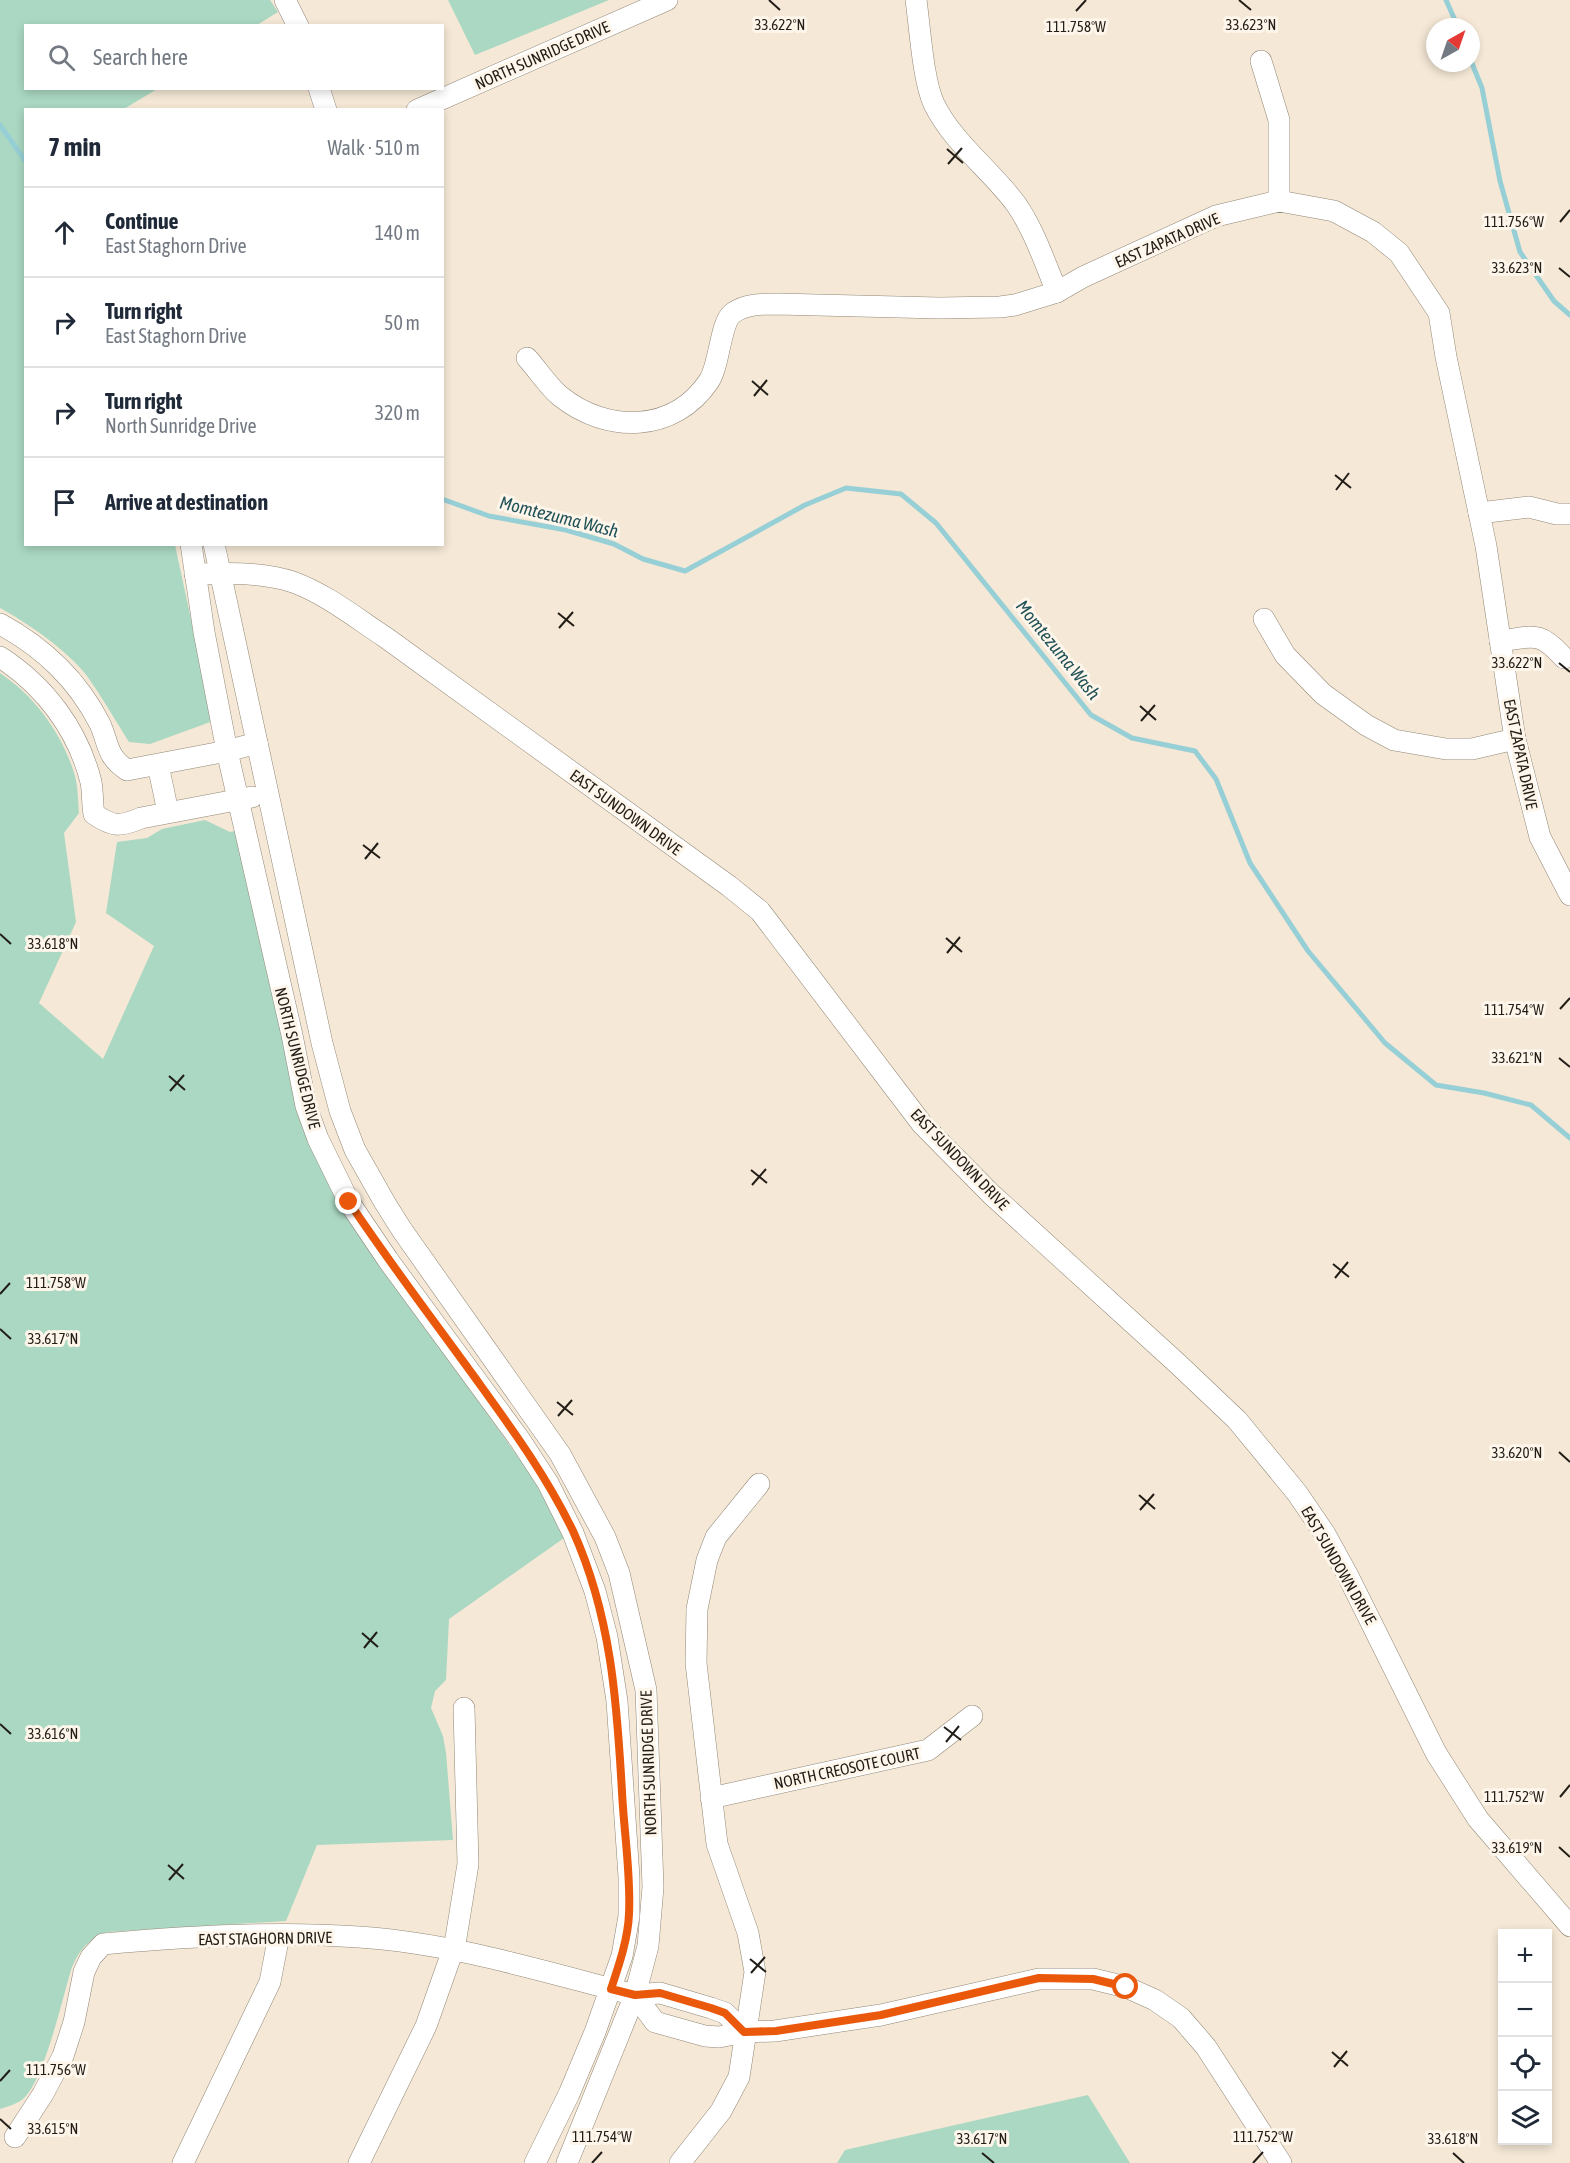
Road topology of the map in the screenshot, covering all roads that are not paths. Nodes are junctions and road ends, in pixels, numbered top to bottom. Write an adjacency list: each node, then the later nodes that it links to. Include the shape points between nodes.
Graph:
1 (285, 0): 4 (street)
2 (667, 0): 8 (street, NORTH SUNRIDGE DRIVE)
3 (916, 0): 10 (street, via 933,103 1016,205)
4 (297, 24)
5 (1261, 61): 9 (street, via 1279,120)
6 (320, 90): 7 (street)
7 (325, 108)
8 (422, 108)
9 (1279, 201): 10 (street, EAST ZAPATA DRIVE, via 1216,216); 12 (street, EAST ZAPATA DRIVE, via 1334,211 1373,232 1399,253 1439,312)
10 (1057, 292): 11 (street, EAST ZAPATA DRIVE, via 1000,307 752,305 732,313 724,324 710,380 687,405 663,419 640,422 601,419 579,408 560,395)
11 (527, 358)
12 (1479, 513): 13 (street, via 1529,507); 20 (street, EAST ZAPATA DRIVE)
13 (1570, 514)
14 (191, 546): 17 (street, NORTH SUNRIDGE DRIVE)
15 (214, 546): 16 (street, NORTH SUNRIDGE DRIVE)
16 (220, 573): 17 (street, EAST SUNDOWN DRIVE); 24 (street, NORTH SUNRIDGE DRIVE); 37 (street, EAST SUNDOWN DRIVE, via 255,574 293,582 327,599 395,644 760,911 922,1124 991,1194 1237,1420 1268,1455 1325,1534 1436,1753 1478,1820)
17 (195, 574): 25 (street, NORTH SUNRIDGE DRIVE)
18 (1264, 619): 23 (street, via 1285,655 1323,694 1394,740 1472,749)
19 (0, 624): 26 (street, via 36,645 72,682 100,726)
20 (1500, 641): 22 (street, via 1536,636 1550,642); 23 (street, EAST ZAPATA DRIVE)
21 (0, 657): 28 (street, via 32,681 57,710 74,735)
22 (1564, 658)
23 (1515, 739): 32 (street, EAST ZAPATA DRIVE, via 1540,837)
24 (256, 743): 25 (street); 29 (street, NORTH SUNRIDGE DRIVE)
25 (227, 751): 27 (street); 30 (street, NORTH SUNRIDGE DRIVE)
26 (116, 762): 27 (street, via 127,770); 28 (street)
27 (158, 765): 31 (street)
28 (88, 774): 31 (street, via 94,814 113,825)
29 (268, 794): 30 (street); 41 (street, NORTH SUNRIDGE DRIVE, via 322,1043 355,1150 402,1230 560,1454 605,1537 619,1573 646,1690 653,1887 648,1946)
30 (238, 799): 31 (street); 40 (street, NORTH SUNRIDGE DRIVE, via 306,1106 318,1139 349,1202 548,1483 595,1591 617,1701 628,1877 629,1916)
31 (168, 812)
32 (1570, 893)
33 (759, 1484): 36 (street, via 716,1538 707,1560 697,1609 696,1663)
34 (464, 1708): 39 (street, via 468,1864)
35 (972, 1716): 36 (street, NORTH CREOSOTE COURT, via 928,1750)
36 (711, 1798): 44 (street, via 717,1844 748,1933 754,1963)
37 (1570, 1926)
38 (279, 1935): 39 (street, EAST STAGHORN DRIVE, via 360,1937); 45 (street, EAST STAGHORN DRIVE, via 103,1944 84,1972 63,2056); 46 (street, via 270,1982)
39 (453, 1950): 40 (street, EAST STAGHORN DRIVE); 47 (street, via 426,2026)
40 (611, 1989): 41 (street, EAST STAGHORN DRIVE); 48 (street, NORTH SUNRIDGE DRIVE, via 569,2094)
41 (635, 1995): 42 (street, EAST STAGHORN DRIVE, via 660,1993); 43 (street, via 655,2022); 49 (street, NORTH SUNRIDGE DRIVE)
42 (692, 2002): 43 (street); 44 (street, EAST STAGHORN DRIVE, via 725,2013)
43 (683, 2030): 44 (street, via 719,2037)
44 (744, 2032): 50 (street, via 739,2077 721,2111); 51 (street, via 881,2015 1039,1978 1093,1979 1126,1987 1181,2018 1206,2047)
45 (15, 2137)
46 (183, 2163)
47 (359, 2163)
48 (535, 2163)
49 (567, 2163)
50 (680, 2163)
51 (1281, 2163)

